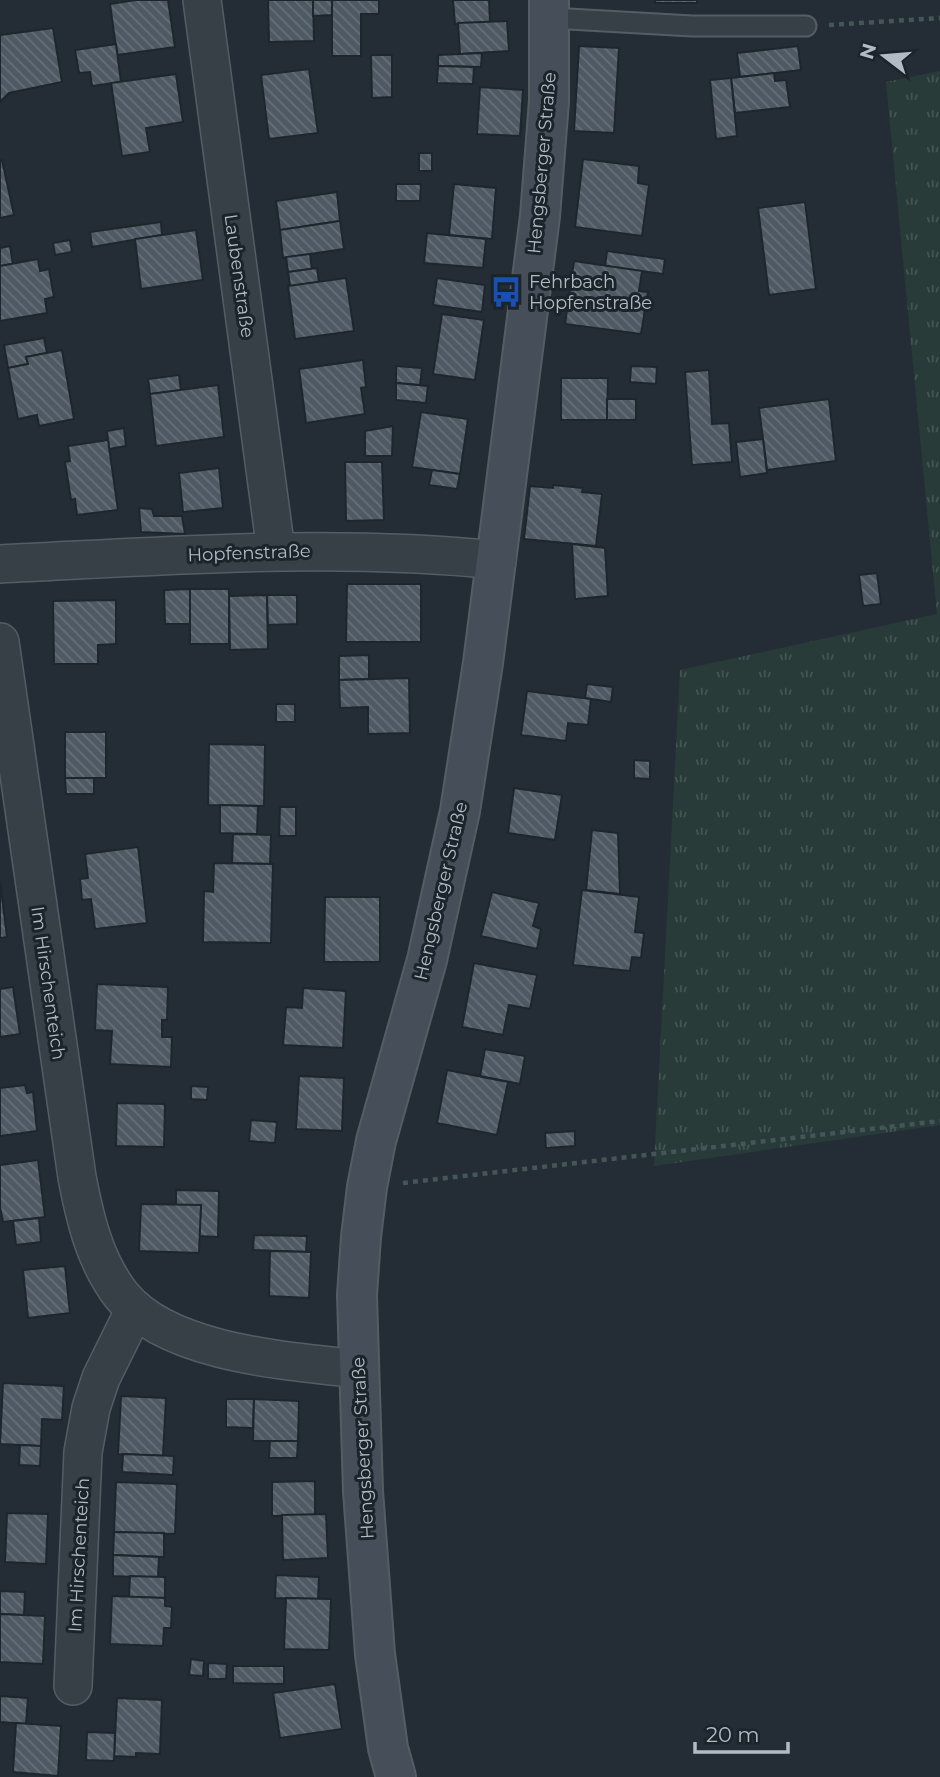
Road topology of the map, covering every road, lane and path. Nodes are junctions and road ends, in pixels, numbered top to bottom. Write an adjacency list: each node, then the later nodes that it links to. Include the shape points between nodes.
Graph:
1 (202, 0): 5 (street, Laubenstraße)
2 (550, 9): 4 (lane, via 692,26); 6 (street, Hengsberger Straße, via 540,216)
3 (940, 18): 4 (path)
4 (806, 26)
5 (276, 551): 6 (street, Hopfenstraße, via 430,553); 7 (street, Hopfenstraße)
6 (497, 560): 10 (street, Hengsberger Straße, via 460,811 427,960)
7 (0, 564)
8 (0, 642): 11 (street, Im Hirschenteich, via 84,1216 111,1281)
9 (940, 1121): 10 (path)
10 (367, 1187): 12 (street, Hengsberger Straße, via 357,1295)
11 (135, 1309): 12 (street, Im Hirschenteich, via 167,1329 240,1354); 13 (street, Im Hirschenteich, via 101,1378 83,1452)
12 (359, 1369): 14 (street, Hengsberger Straße, via 375,1654)
13 (73, 1686)
14 (396, 1777)

